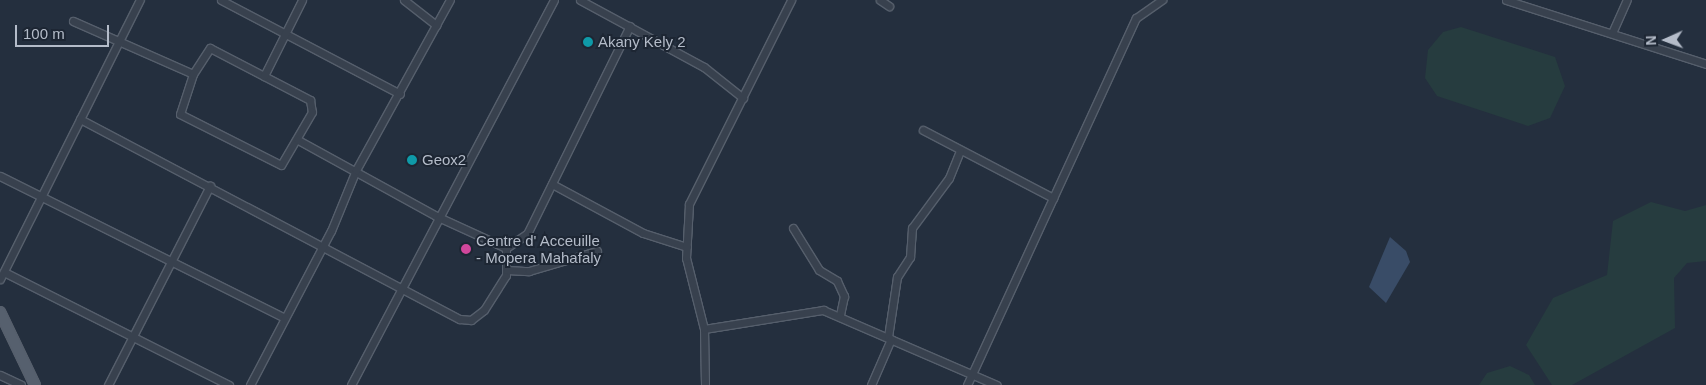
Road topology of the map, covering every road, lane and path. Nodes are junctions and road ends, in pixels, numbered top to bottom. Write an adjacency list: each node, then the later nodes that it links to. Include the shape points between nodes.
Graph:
1 (140, 0): 19 (street)
2 (221, 0): 18 (street)
3 (302, 0): 18 (street)
4 (404, 0): 15 (street)
5 (450, 0): 15 (street)
6 (554, 0): 35 (street)
7 (580, 0): 16 (street)
8 (790, 0): 24 (street)
9 (880, 0): 13 (street)
10 (1162, 0): 34 (street, via 1136,18)
11 (1506, 0): 17 (street)
12 (1627, 0): 17 (street)
13 (890, 6)
14 (74, 21): 19 (street)
15 (436, 26): 23 (street)
16 (630, 26): 24 (street, via 727,81); 31 (street)
17 (1612, 33): 20 (street)
18 (285, 35): 22 (street); 23 (street)
19 (118, 42): 21 (street); 25 (street)
20 (1706, 64)
21 (193, 74): 22 (street, via 210,48); 27 (street, via 179,109 185,118 277,165 286,162)
22 (264, 76): 27 (street, via 310,100 312,112)
23 (400, 94): 29 (street)
24 (743, 98): 38 (street, via 689,204)
25 (80, 119): 32 (street); 33 (street)
26 (923, 130): 28 (street)
27 (298, 140): 29 (street)
28 (960, 151): 34 (street); 50 (street, via 949,178 912,228 910,257 897,277)
29 (356, 170): 35 (street); 37 (street)
30 (0, 176): 33 (street)
31 (552, 184): 38 (street, via 643,233); 39 (street, via 527,234)
32 (210, 186): 37 (street); 41 (street)
33 (40, 198): 41 (street); 43 (street)
34 (1053, 198): 51 (street)
35 (436, 216): 39 (street); 44 (street)
36 (792, 228): 46 (street, via 819,270 837,281 844,296)
37 (321, 246): 44 (street); 47 (street)
38 (687, 247): 48 (street)
39 (506, 248): 42 (street)
40 (596, 252): 42 (street, via 529,271)
41 (171, 260): 47 (street); 49 (street)
42 (507, 270): 44 (street, via 484,310 471,320 460,319)
43 (2, 275): 49 (street)
44 (401, 288): 58 (street)
45 (0, 312): 54 (main road)
46 (840, 315): 48 (street, via 823,310); 50 (street)
47 (285, 318): 57 (street)
48 (704, 329): 59 (street)
49 (133, 333): 55 (street); 56 (street)
50 (889, 338): 51 (street); 60 (street)
51 (972, 373): 61 (street); 62 (street)
52 (0, 374): 53 (street)
53 (21, 385)
54 (35, 385)
55 (108, 385)
56 (229, 385)
57 (250, 385)
58 (351, 385)
59 (705, 385)
60 (871, 385)
61 (967, 385)
62 (996, 385)

